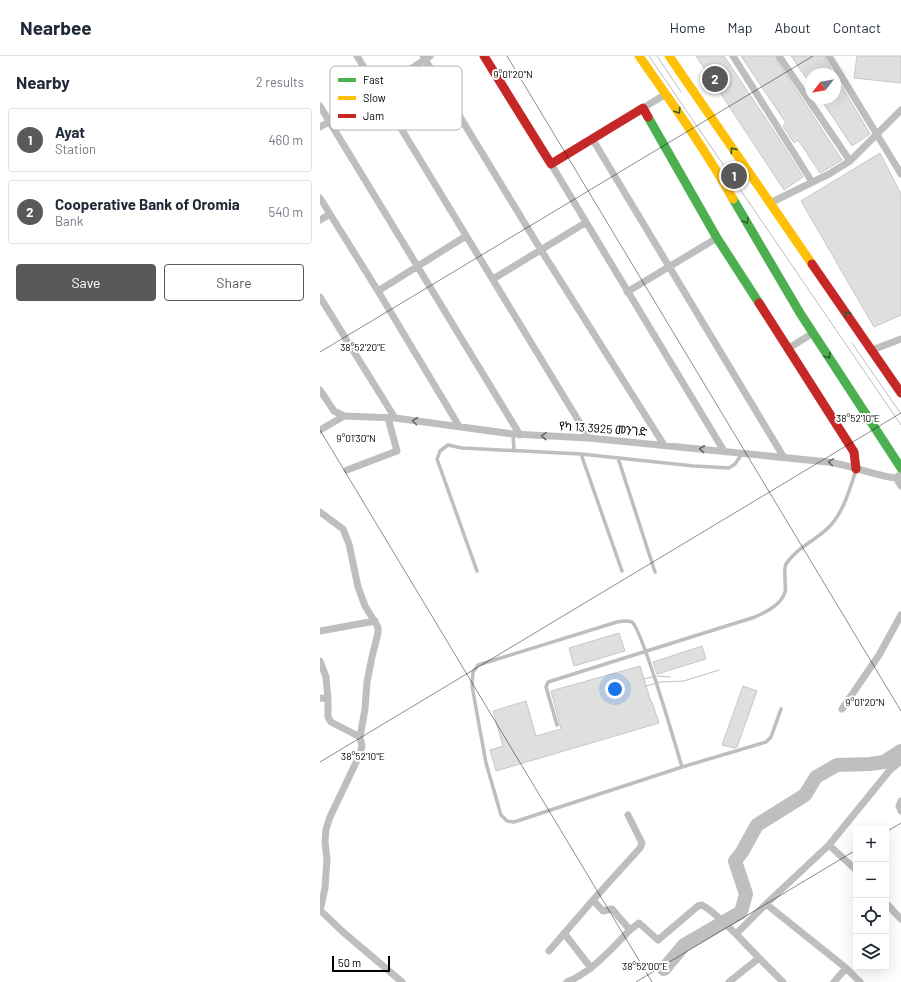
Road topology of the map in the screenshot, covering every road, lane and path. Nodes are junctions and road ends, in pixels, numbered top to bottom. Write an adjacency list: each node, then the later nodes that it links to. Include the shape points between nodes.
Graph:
1 (357, 56): 9 (street)
2 (484, 56): 24 (main road)
3 (639, 56): 12 (main road)
4 (669, 56): 28 (main road, one-way to 4)
5 (733, 56): 26 (street)
6 (779, 56): 23 (street)
7 (829, 56): 21 (street)
8 (426, 57): 10 (street); 11 (street)
9 (363, 66)
10 (413, 66)
11 (431, 66)
12 (666, 94): 14 (street); 41 (main road, one-way to 41, via 712,162)
13 (320, 106): 17 (street)
14 (644, 108): 22 (main road); 33 (main road)
15 (901, 110): 21 (street)
16 (462, 117): 34 (street)
17 (330, 122): 18 (street)
18 (320, 127)
19 (335, 130): 35 (street)
20 (402, 130): 32 (street)
21 (877, 133): 23 (street); 25 (street)
22 (593, 140): 24 (main road); 36 (street)
23 (850, 161): 26 (street)
24 (551, 164): 31 (street)
25 (901, 174)
26 (812, 182): 28 (street)
27 (320, 198): 29 (street)
28 (770, 203): 44 (main road, one-way to 28)
29 (330, 214): 30 (street); 38 (street)
30 (320, 220)
31 (585, 223): 34 (street); 39 (street)
32 (466, 236): 35 (street); 37 (street)
33 (717, 238): 36 (street); 43 (main road)
34 (541, 250): 37 (street); 53 (street)
35 (417, 266): 38 (street); 51 (street)
36 (669, 266): 39 (street); 58 (street)
37 (493, 279): 52 (street)
38 (378, 291): 49 (street)
39 (627, 292): 55 (street)
40 (320, 296): 48 (street)
41 (813, 333): 43 (street); 60 (main road, one-way to 60)
42 (901, 339): 44 (street)
43 (789, 348): 61 (main road, via 854,452)
44 (872, 350): 46 (main road)
45 (320, 390): 47 (street, via 334,411)
46 (901, 393)
47 (344, 416): 48 (street, የካ 13 3925 መንገድ); 50 (street)
48 (391, 418): 49 (street, የካ 13 3925 መንገድ, one-way to 48); 62 (street, via 397,451)
49 (459, 426): 51 (street, የካ 13 3925 መንገድ)
50 (320, 430)
51 (517, 434): 52 (street, የካ 13 3925 መንገድ, one-way to 51); 54 (lane)
52 (589, 438): 53 (street, የካ 13 3925 መንገድ)
53 (664, 445): 55 (street, የካ 13 3925 መንገድ, one-way to 53)
54 (514, 450): 57 (lane); 66 (lane, via 448,445 440,451 437,459)
55 (724, 451): 56 (street, የካ 13 3925 መንገድ)
56 (742, 453): 58 (street, የካ 13 3925 መንገድ); 59 (lane, via 729,468)
57 (581, 454): 59 (lane); 67 (lane)
58 (783, 456): 61 (street, የካ 13 3925 መንገድ, one-way to 58, via 846,465)
59 (618, 458): 68 (lane)
60 (901, 468)
61 (856, 469): 63 (street, የካ 13 3925 መንገድ); 72 (lane, via 848,494 831,526 794,554 785,566 785,590 773,607 755,617)
62 (347, 470)
63 (898, 476): 64 (street)
64 (901, 486)
65 (320, 512): 70 (street, via 343,528 358,588 365,606)
66 (477, 570)
67 (622, 571)
68 (655, 572)
69 (901, 615): 77 (street, via 879,655)
70 (375, 621): 71 (street); 79 (street, via 378,633)
71 (320, 631)
72 (646, 651): 78 (lane, via 548,682 546,687); 81 (lane); 81 (lane, via 638,630 632,622 626,620 478,665 473,672 472,686 486,764 501,815 507,821 514,822)
73 (320, 661): 75 (street, via 326,677)
74 (320, 698): 75 (street)
75 (328, 699): 79 (street, via 328,717 331,722)
76 (781, 709): 81 (lane, via 771,737 766,742)
77 (842, 709)
78 (557, 725)
79 (360, 737): 90 (street, via 360,754 326,829 325,888)
80 (901, 761): 85 (street, via 890,770)
81 (682, 767)
82 (901, 801): 83 (street)
83 (901, 811)
84 (628, 815): 87 (street, via 642,843 640,848)
85 (829, 844): 86 (street); 88 (street)
86 (853, 867)
87 (593, 900): 92 (street, via 603,911 612,910); 93 (street)
88 (766, 904): 94 (street); 98 (street)
89 (889, 906): 91 (street)
90 (320, 911): 99 (street)
91 (901, 919)
92 (630, 930): 94 (street, via 639,923 658,940 702,905); 97 (street)
93 (564, 933): 95 (street); 97 (street)
94 (736, 934): 96 (street)
95 (549, 951)
96 (759, 958): 101 (street); 102 (street)
97 (591, 968): 100 (street)
98 (846, 968): 103 (street); 104 (street)
99 (402, 982)
100 (567, 982)
101 (729, 982)
102 (783, 982)
103 (834, 982)
104 (860, 982)

